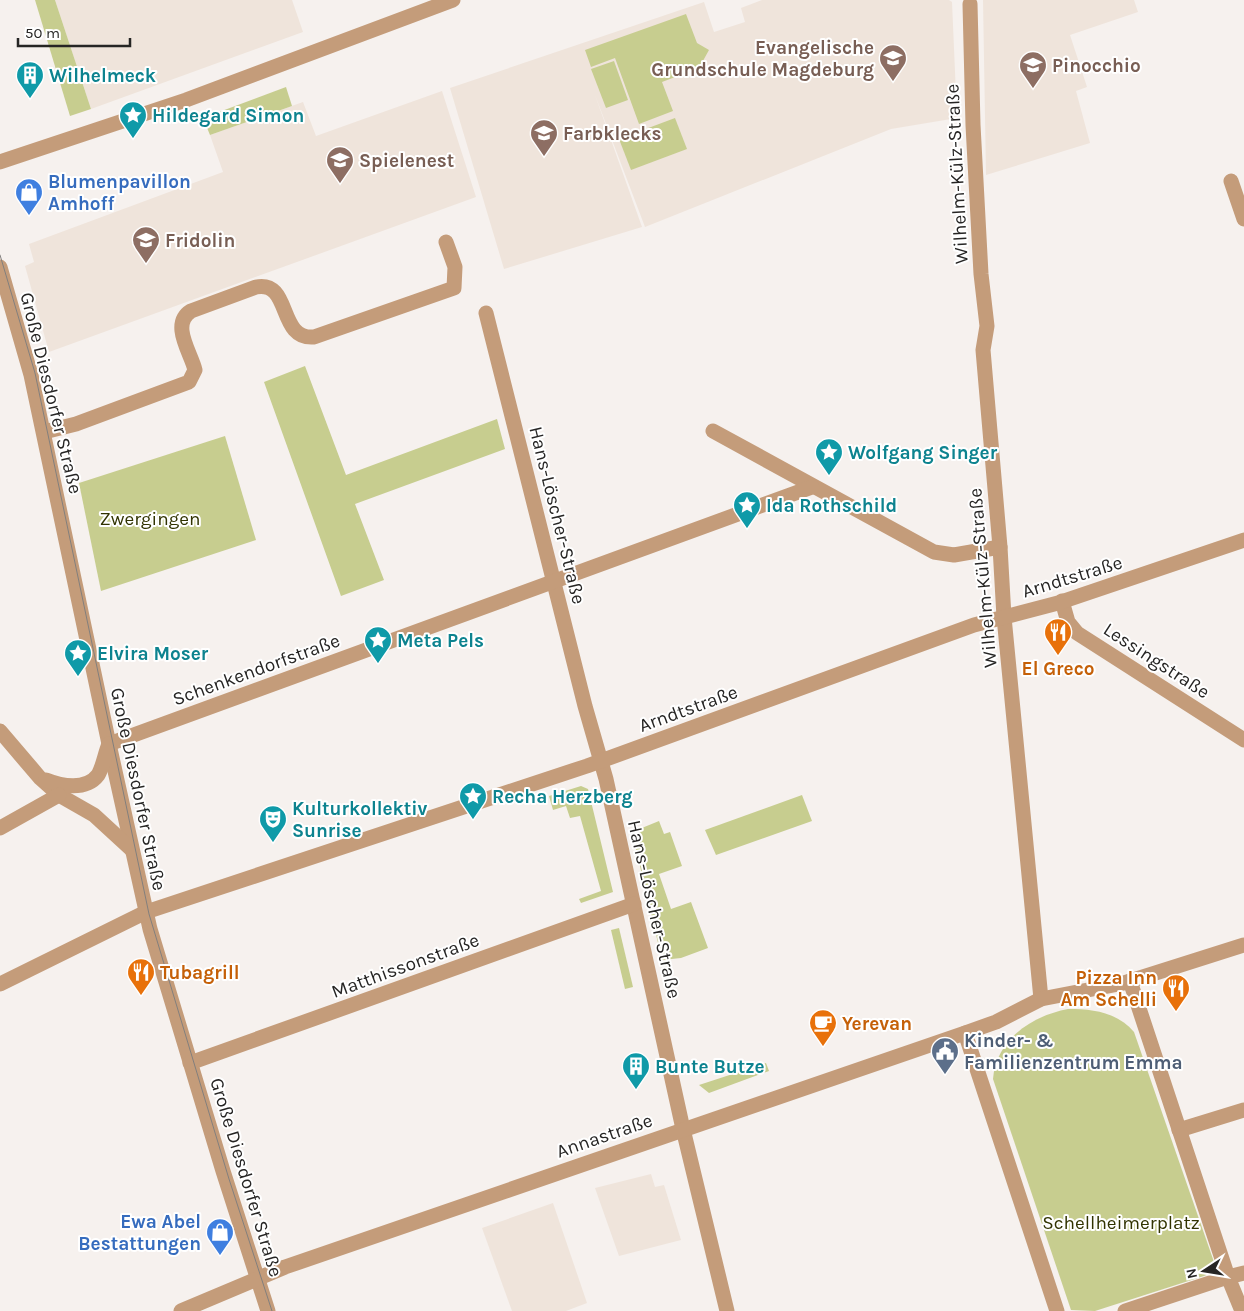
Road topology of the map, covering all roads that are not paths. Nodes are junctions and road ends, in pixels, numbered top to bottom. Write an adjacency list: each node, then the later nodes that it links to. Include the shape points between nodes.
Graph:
1 (453, 0): 3 (street, via 186,100)
2 (969, 1): 13 (street, Wilhelm-Külz-Straße, via 986,326 983,350)
3 (0, 162)
4 (1231, 181): 5 (street)
5 (1244, 219)
6 (446, 242): 9 (street, via 455,268 454,288 314,337 295,332 278,294 266,287 256,287 191,311 186,314 182,327 195,370 188,382 76,424)
7 (0, 267): 9 (street, Große Diesdorfer Straße)
8 (486, 313): 14 (street, Hans-Löscher-Straße)
9 (44, 432): 19 (street, Große Diesdorfer Straße)
10 (713, 432): 11 (street)
11 (812, 486): 13 (street, via 938,554 954,555); 14 (street, Schenkendorfstraße)
12 (1244, 540): 15 (street, Arndtstraße)
13 (1000, 548): 16 (street, Wilhelm-Külz-Straße)
14 (554, 582): 19 (street, Schenkendorfstraße); 20 (street, Hans-Löscher-Straße)
15 (1062, 602): 16 (street, Arndtstraße); 18 (street, Lessingstraße, via 1068,622 1077,632)
16 (1004, 617): 20 (street, Arndtstraße); 30 (street, Wilhelm-Külz-Straße)
17 (0, 731): 21 (street)
18 (1244, 740)
19 (108, 744): 21 (street, via 98,775 88,782 59,785); 24 (street, Große Diesdorfer Straße)
20 (601, 761): 25 (street, Hans-Löscher-Straße); 26 (street, Arndtstraße)
21 (40, 778): 22 (street)
22 (59, 795): 23 (street); 24 (street, via 94,815)
23 (0, 828)
24 (131, 849): 26 (street, Große Diesdorfer Straße)
25 (634, 904): 32 (street, Matthissonstraße); 34 (street, Hans-Löscher-Straße)
26 (146, 912): 29 (street, Arndtstraße); 32 (street, Große Diesdorfer Straße)
27 (1244, 945): 28 (street, Annastraße)
28 (1130, 981): 30 (street, Annastraße); 35 (street)
29 (0, 984)
30 (1041, 999): 31 (street, Annastraße)
31 (965, 1034): 34 (street, Annastraße); 42 (street)
32 (190, 1064): 38 (street, Große Diesdorfer Straße)
33 (1244, 1110): 35 (street)
34 (683, 1129): 38 (street, Annastraße); 41 (street, Hans-Löscher-Straße)
35 (1179, 1130): 37 (street)
36 (1244, 1273): 37 (street)
37 (1228, 1277): 43 (street); 44 (street)
38 (257, 1278): 39 (street, Annastraße); 40 (street, Große Diesdorfer Straße)
39 (180, 1311)
40 (268, 1311)
41 (727, 1311)
42 (1057, 1311)
43 (1125, 1311)
44 (1242, 1311)

